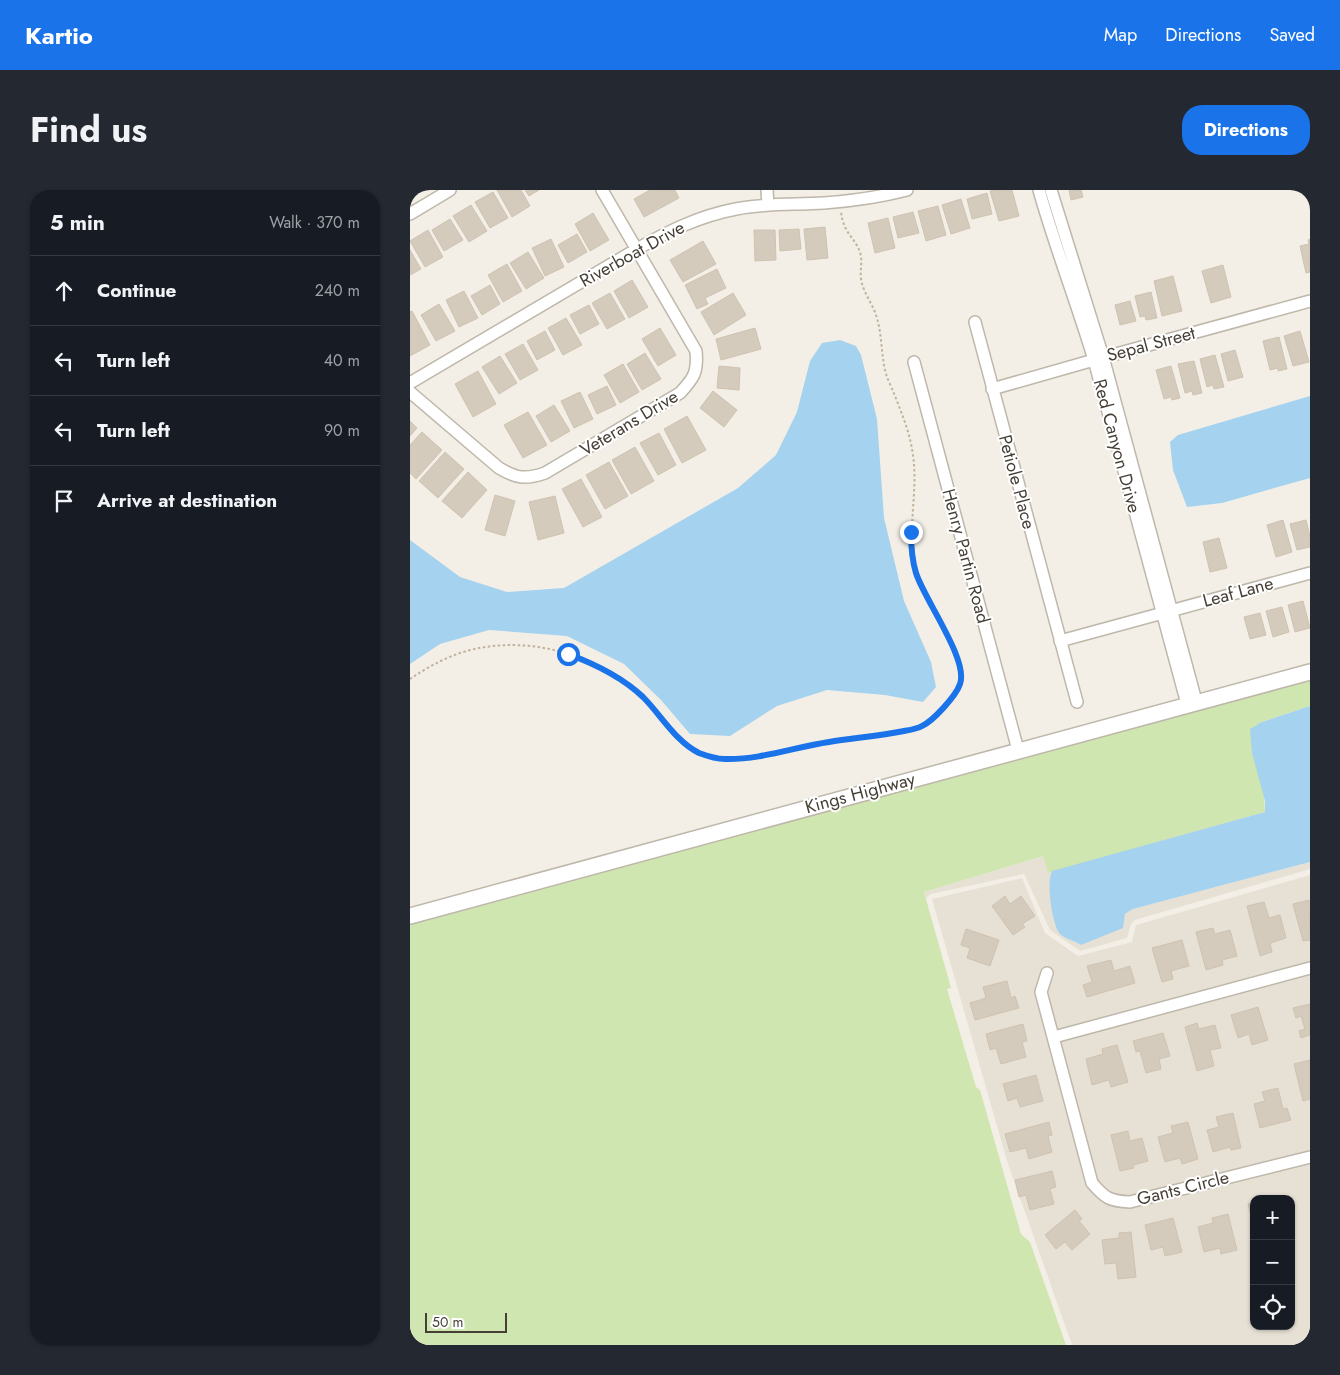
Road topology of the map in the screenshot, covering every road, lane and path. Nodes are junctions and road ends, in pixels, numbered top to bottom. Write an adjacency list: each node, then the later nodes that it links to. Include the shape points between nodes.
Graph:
1 (450, 190): 8 (street)
2 (602, 190): 10 (street, Veterans Drive)
3 (767, 190): 7 (street)
4 (907, 190): 7 (street, Riverboat Drive, via 854,201)
5 (1039, 190): 13 (street, Red Canyon Drive)
6 (1051, 190): 13 (street, Red Canyon Drive)
7 (768, 205): 10 (street, Riverboat Drive, via 737,208 701,217)
8 (410, 214)
9 (848, 234): 22 (path, via 860,253 861,278 876,315 885,372 906,423 913,451 915,493 911,532 916,573 952,644 961,670 960,684 951,699 930,721 921,727 883,735 724,760 700,754 688,747 632,687 586,661 556,650 514,645 461,653 433,664)
10 (637, 249): 15 (street, Riverboat Drive); 17 (street, Veterans Drive, via 696,351 698,367 680,393 545,474 527,478 512,476 499,468)
11 (1310, 301): 13 (street, Sepal Street)
12 (974, 322): 16 (street, Petiole Place)
13 (1099, 358): 16 (street, Sepal Street); 19 (street, Red Canyon Drive)
14 (914, 362): 25 (street, Henry Partin Road)
15 (410, 383)
16 (992, 389): 20 (street, Petiole Place)
17 (410, 392)
18 (1310, 573): 19 (street, Leaf Lane)
19 (1167, 611): 20 (street); 24 (street, Red Canyon Drive)
20 (1060, 641): 23 (street, Petiole Place)
21 (1310, 672): 24 (street, Kings Highway)
22 (410, 679)
23 (1077, 702)
24 (1192, 703): 25 (street, Kings Highway)
25 (1018, 750): 26 (street, Kings Highway)
26 (410, 916)
27 (1310, 968): 29 (street)
28 (1047, 973): 29 (street, Gants Circle, via 1042,992)
29 (1054, 1037): 30 (street, Gants Circle, via 1092,1183 1103,1196 1113,1201 1130,1202)
30 (1310, 1157)

